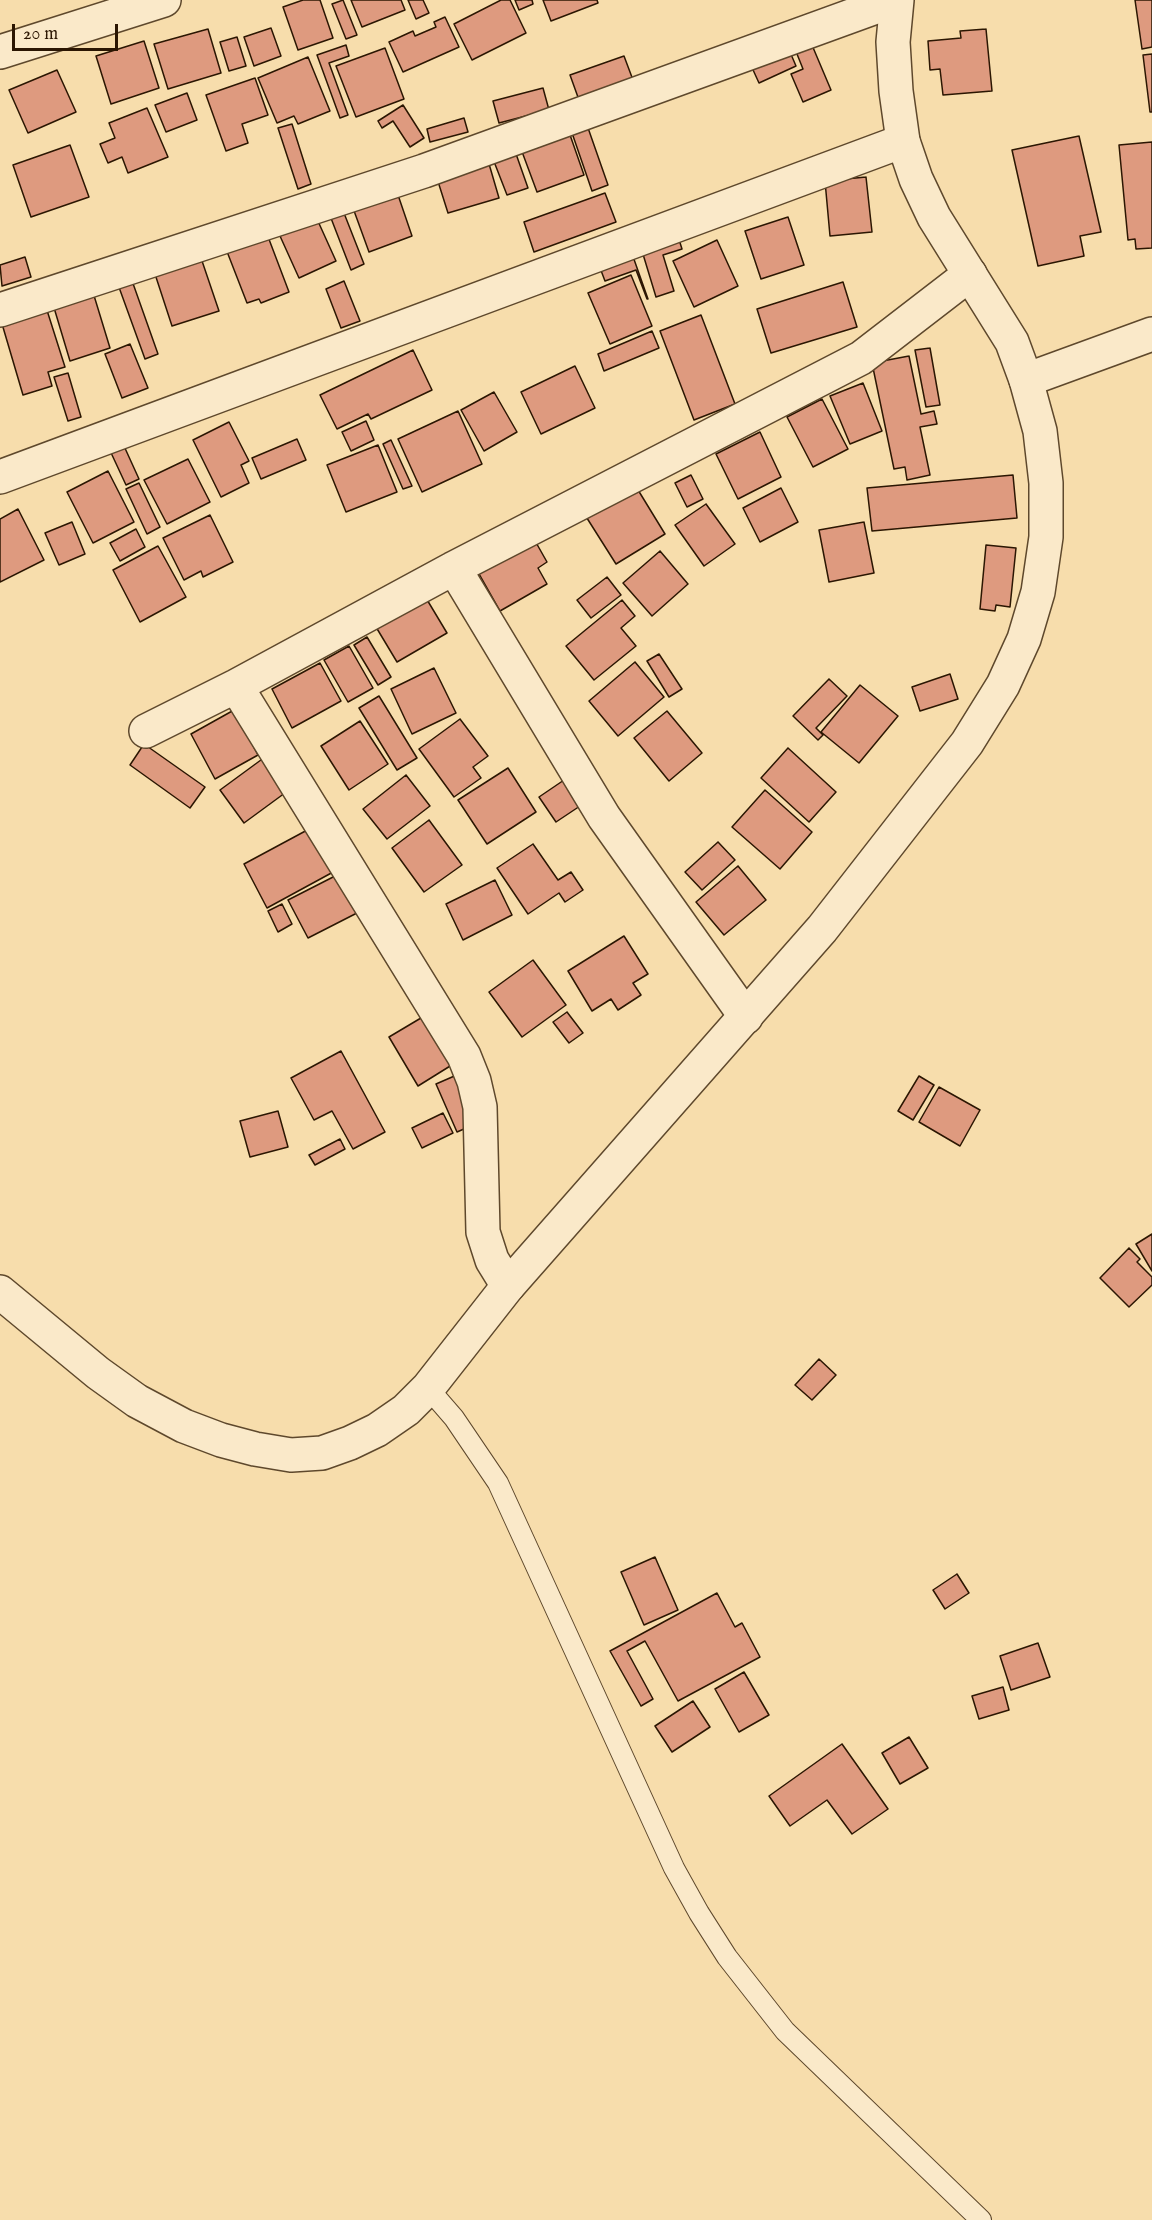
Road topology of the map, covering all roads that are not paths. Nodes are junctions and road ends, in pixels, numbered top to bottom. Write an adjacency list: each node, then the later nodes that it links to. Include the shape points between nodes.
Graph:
1 (164, 0): 3 (street)
2 (896, 0): 4 (street, via 893,42); 6 (street, via 424,171)
3 (0, 52)
4 (903, 141): 5 (street, via 934,217); 9 (street)
5 (970, 274): 8 (street, via 1012,342); 10 (street, via 861,358)
6 (0, 310)
7 (1152, 334): 8 (street)
8 (1026, 380): 13 (street, via 1040,431 1046,526 1038,592 1004,686 966,743 822,929)
9 (0, 477)
10 (454, 568): 11 (street); 13 (street, via 604,817)
11 (236, 686): 12 (street); 14 (street, via 464,1056 480,1107 483,1232 492,1260)
12 (146, 730)
13 (746, 1017): 14 (street)
14 (508, 1286): 16 (street)
15 (0, 1292): 16 (street, via 137,1401 184,1426 255,1449 291,1455 322,1453 377,1430)
16 (428, 1388): 17 (lane, via 454,1418 498,1483 674,1868 727,1957 785,2031)
17 (981, 2220)

